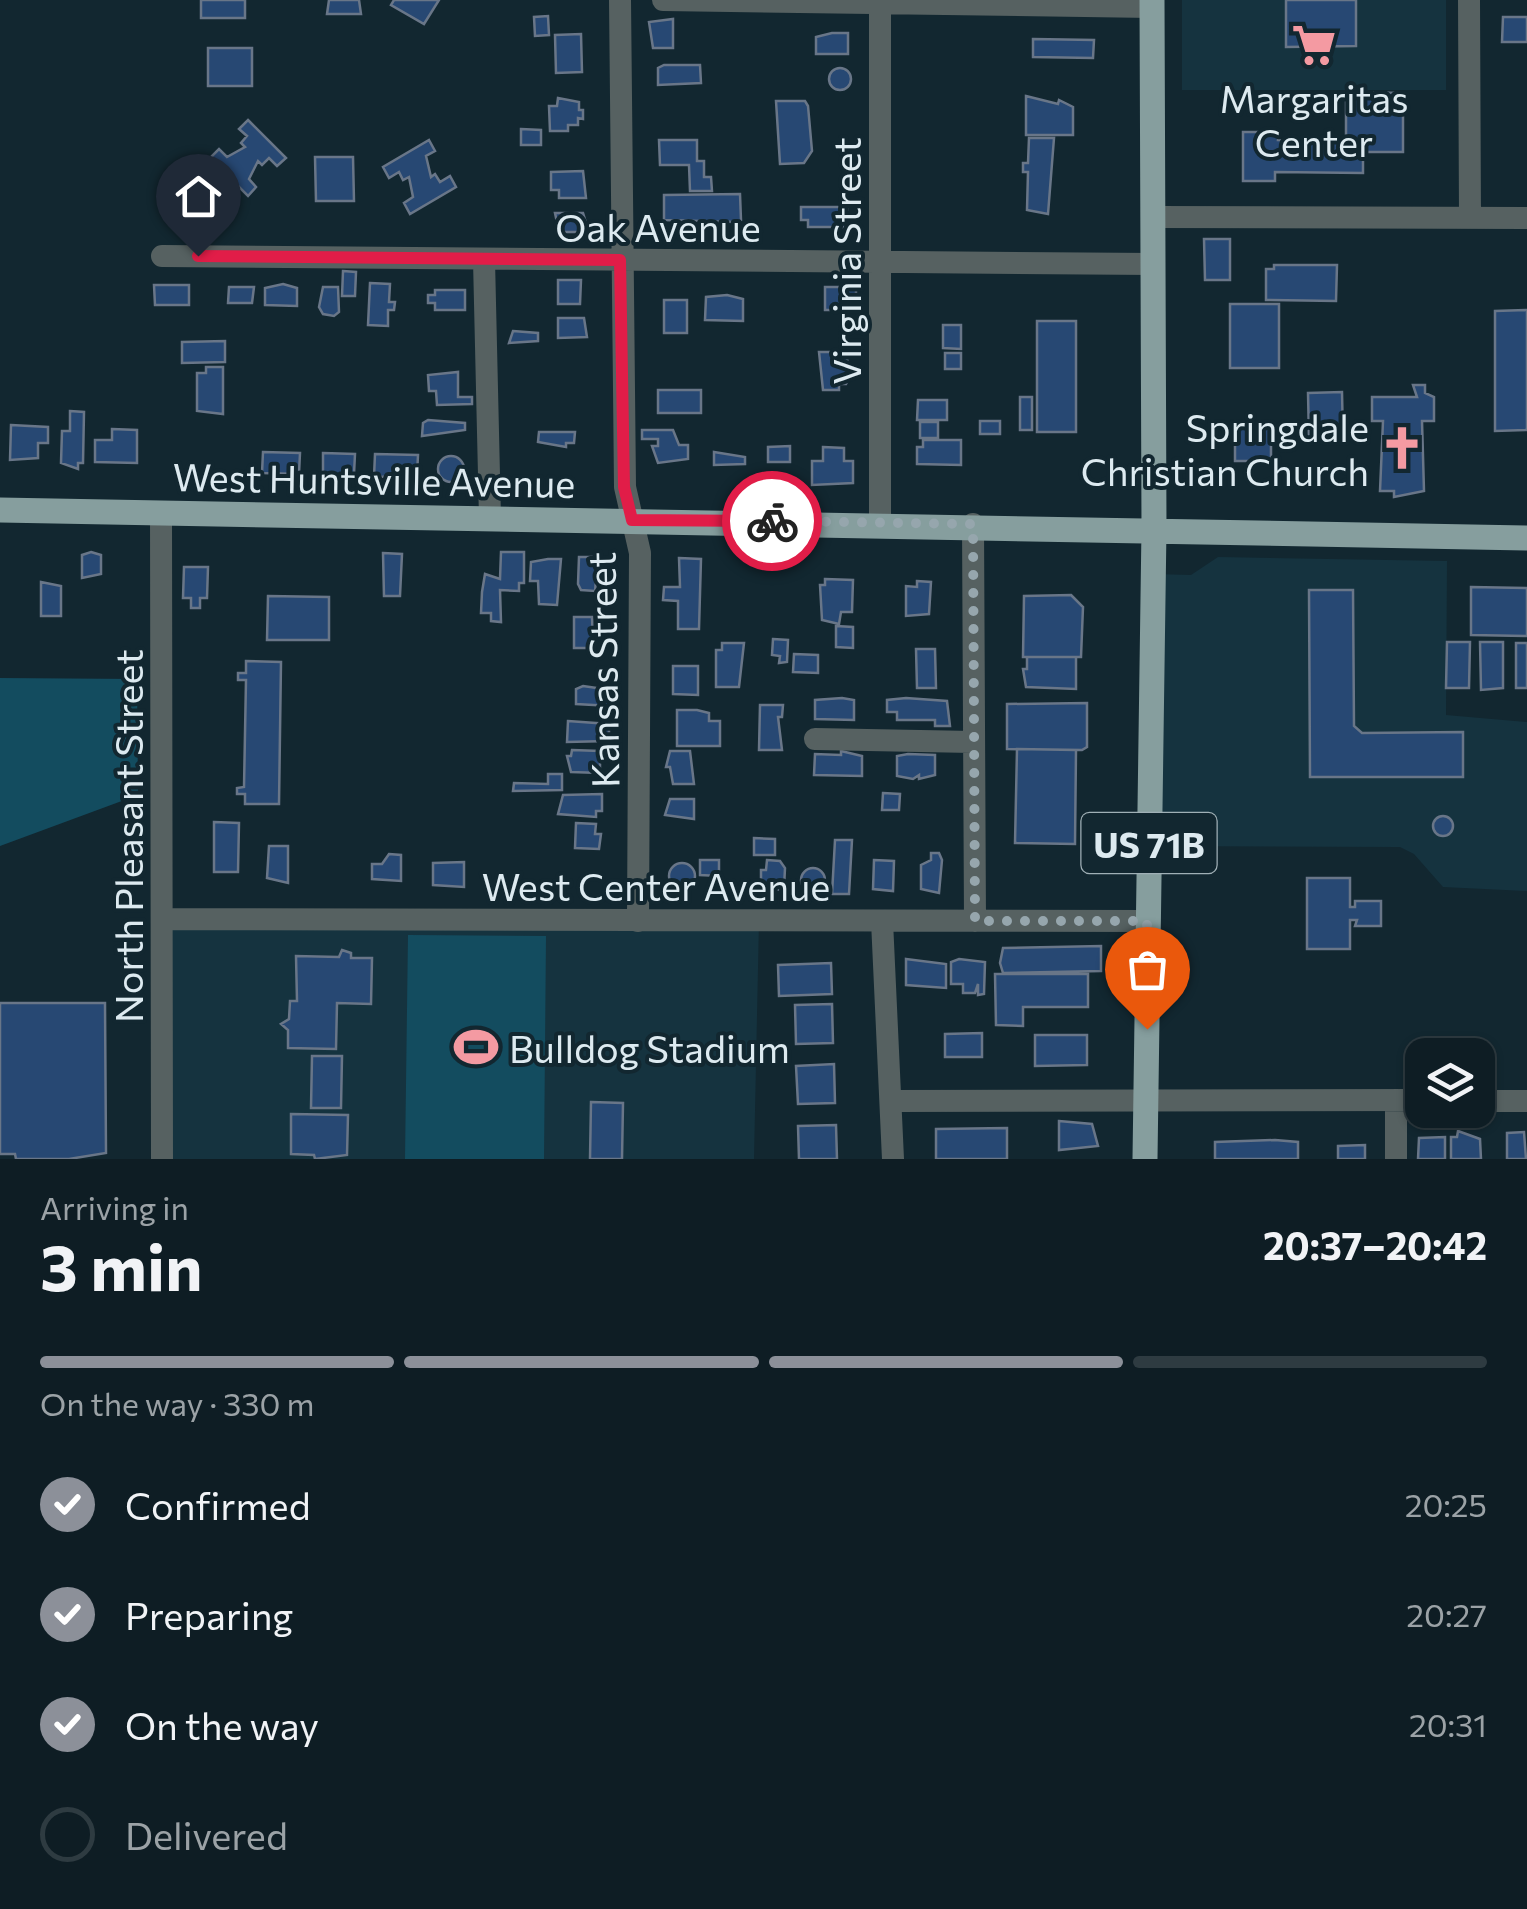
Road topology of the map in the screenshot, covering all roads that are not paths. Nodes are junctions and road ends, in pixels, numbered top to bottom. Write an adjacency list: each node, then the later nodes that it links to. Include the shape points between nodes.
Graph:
1 (620, 0): 11 (street, Kansas Street)
2 (663, 0): 4 (street)
3 (1469, 0): 7 (street)
4 (880, 2): 5 (street); 12 (street, Virginia Street)
5 (1152, 4): 6 (main road, US 71B)
6 (1154, 217): 7 (street); 13 (main road, US 71B)
7 (1470, 218): 8 (street)
8 (1527, 218)
9 (162, 256): 10 (street, Oak Avenue)
10 (484, 260): 11 (street, Oak Avenue); 16 (street)
11 (620, 260): 12 (street, Oak Avenue); 17 (street, Kansas Street, via 624,487)
12 (880, 262): 13 (street, Oak Avenue); 18 (street, Virginia Street)
13 (1154, 264): 20 (main road, US 71B)
14 (0, 510): 15 (main road, West Huntsville Avenue)
15 (161, 513): 16 (main road, West Huntsville Avenue); 24 (street, North Pleasant Street)
16 (490, 518): 17 (main road, West Huntsville Avenue)
17 (632, 520): 18 (main road, West Huntsville Avenue); 25 (street, Kansas Street, via 640,553)
18 (880, 523): 19 (main road, West Huntsville Avenue)
19 (973, 524): 20 (main road, West Huntsville Avenue); 23 (street)
20 (1154, 528): 21 (main road, West Huntsville Avenue); 28 (main road, US 71B)
21 (1527, 538)
22 (815, 739): 23 (street)
23 (973, 742): 27 (street)
24 (164, 919): 25 (street, West Center Avenue); 35 (street, North Pleasant Street)
25 (638, 920): 26 (street, West Center Avenue)
26 (882, 921): 27 (street, West Center Avenue); 32 (street)
27 (975, 921): 28 (street, West Center Avenue)
28 (1147, 921): 33 (main road, US 71B)
29 (1396, 1100): 30 (street); 33 (street); 38 (street)
30 (1405, 1100)
31 (1495, 1100): 34 (street)
32 (892, 1101): 33 (street); 36 (street)
33 (1146, 1101): 37 (main road, US 71B)
34 (1527, 1101)
35 (162, 1159)
36 (893, 1159)
37 (1145, 1159)
38 (1396, 1159)

